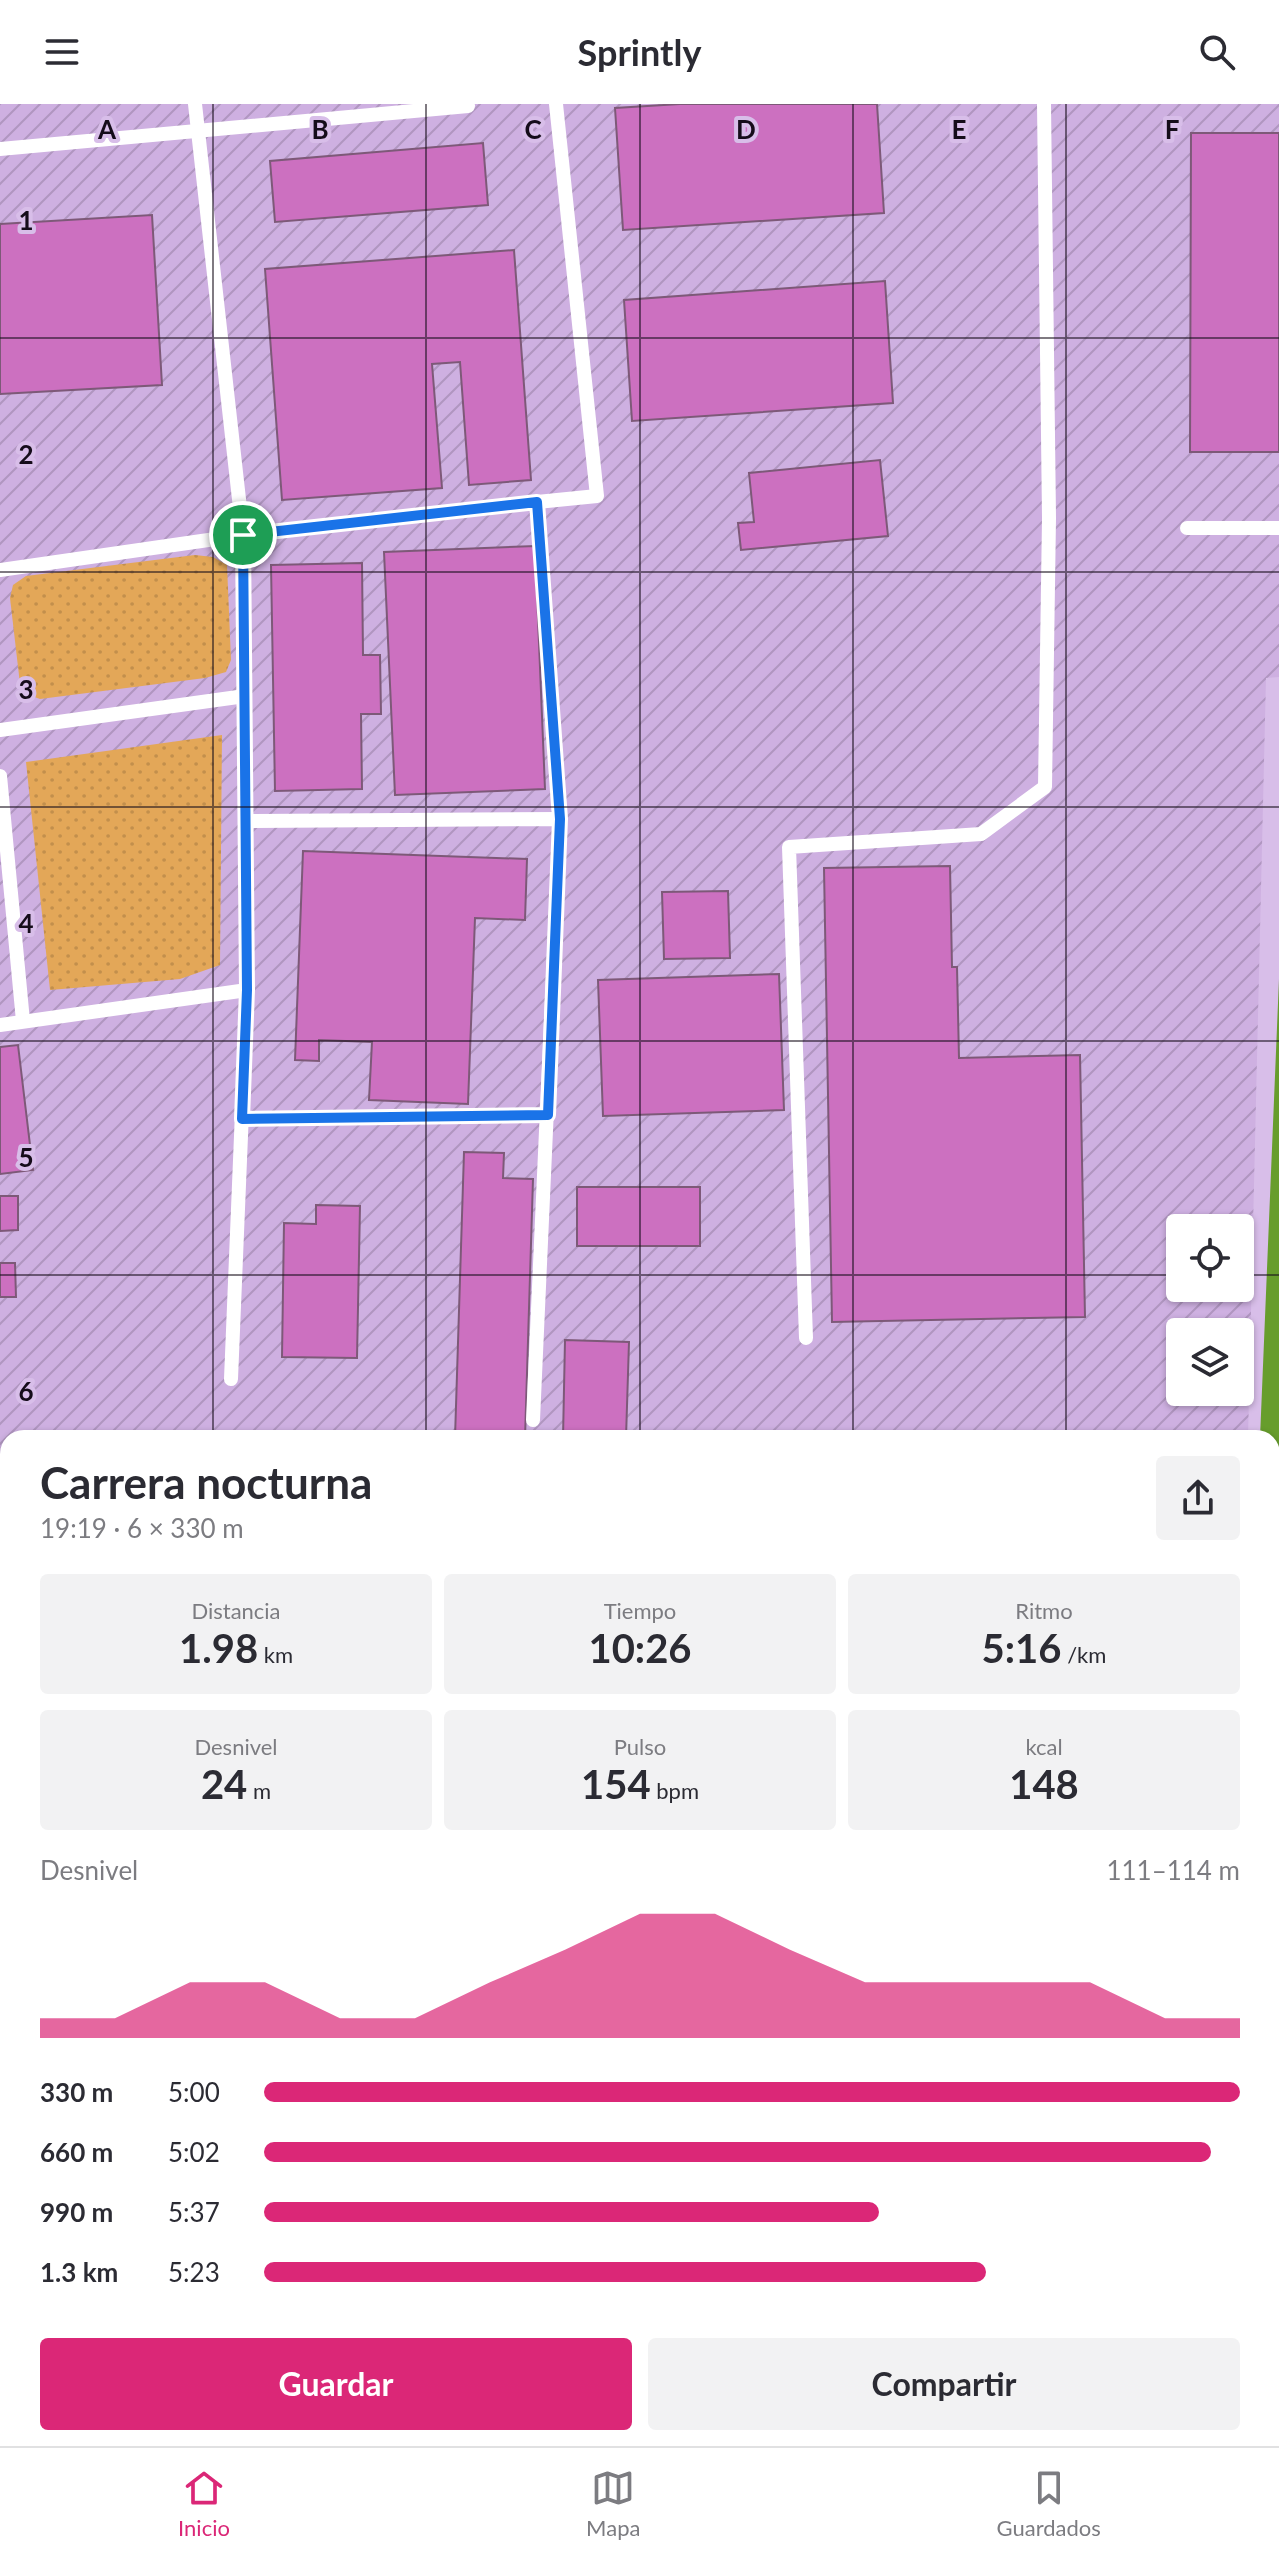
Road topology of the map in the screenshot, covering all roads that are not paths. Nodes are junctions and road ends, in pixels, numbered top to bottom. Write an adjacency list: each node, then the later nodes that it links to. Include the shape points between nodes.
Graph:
1 (195, 104): 5 (lane)
2 (556, 104): 7 (lane, via 597,496)
3 (1044, 104): 22 (lane, via 1049,518 1045,787 981,834 789,847)
4 (468, 106): 5 (lane)
5 (198, 130): 6 (lane); 10 (lane)
6 (0, 149)
7 (537, 502): 10 (lane); 15 (lane)
8 (1187, 528): 9 (lane)
9 (1279, 528)
10 (243, 535): 11 (lane); 12 (lane)
11 (0, 570)
12 (245, 696): 13 (lane); 16 (lane)
13 (0, 730)
14 (0, 776): 18 (lane)
15 (560, 819): 16 (lane); 20 (lane)
16 (246, 821): 17 (lane)
17 (247, 990): 18 (lane); 21 (lane)
18 (23, 1021): 19 (lane)
19 (0, 1025)
20 (548, 1115): 21 (lane); 24 (lane)
21 (242, 1119): 23 (lane)
22 (806, 1338)
23 (231, 1379)
24 (533, 1420)

